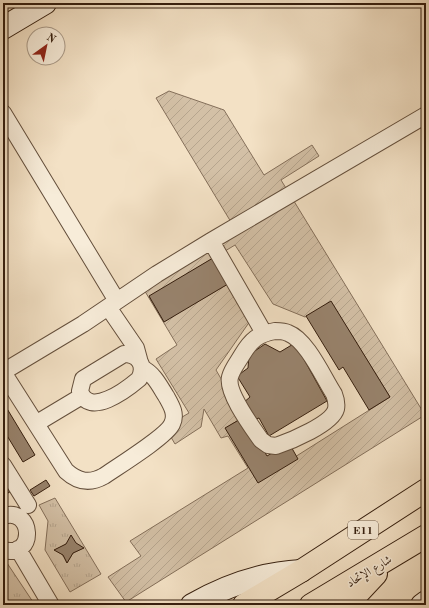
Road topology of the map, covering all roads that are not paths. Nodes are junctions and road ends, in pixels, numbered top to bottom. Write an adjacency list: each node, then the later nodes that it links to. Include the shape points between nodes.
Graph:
1 (45, 3): 2 (street)
2 (3, 28)
3 (3, 113): 6 (street)
4 (426, 115): 5 (street)
5 (211, 241): 6 (street); 7 (street)
6 (113, 304): 8 (street, via 136,348); 9 (street)
7 (264, 333): 7 (street, via 250,342 232,371 229,383 233,395 261,440 268,445 276,446 327,422 336,409 337,402 298,338 287,332)
8 (140, 364): 10 (street, via 139,379 104,401 92,403); 10 (street, via 134,356 124,354 87,375 80,385); 11 (street, via 156,379 173,408 172,425 164,434 96,480 80,481 72,477)
9 (3, 372): 11 (street)
10 (82, 396): 11 (street)
11 (37, 423)
12 (3, 466): 14 (street)
13 (426, 490): 19 (highway, E11)
14 (28, 505)
15 (3, 516): 17 (street, via 18,517 26,526 27,539)
16 (426, 536): 18 (highway, شارع الإتحاد)
17 (10, 549): 21 (street)
18 (386, 560): 24 (highway, شارع الإتحاد); 25 (highway, via 364,589)
19 (301, 571): 22 (street, via 278,572 251,580); 23 (highway, E11)
20 (426, 602): 26 (street)
21 (51, 605)
22 (192, 605)
23 (244, 605)
24 (311, 605)
25 (347, 605)
26 (422, 605)

